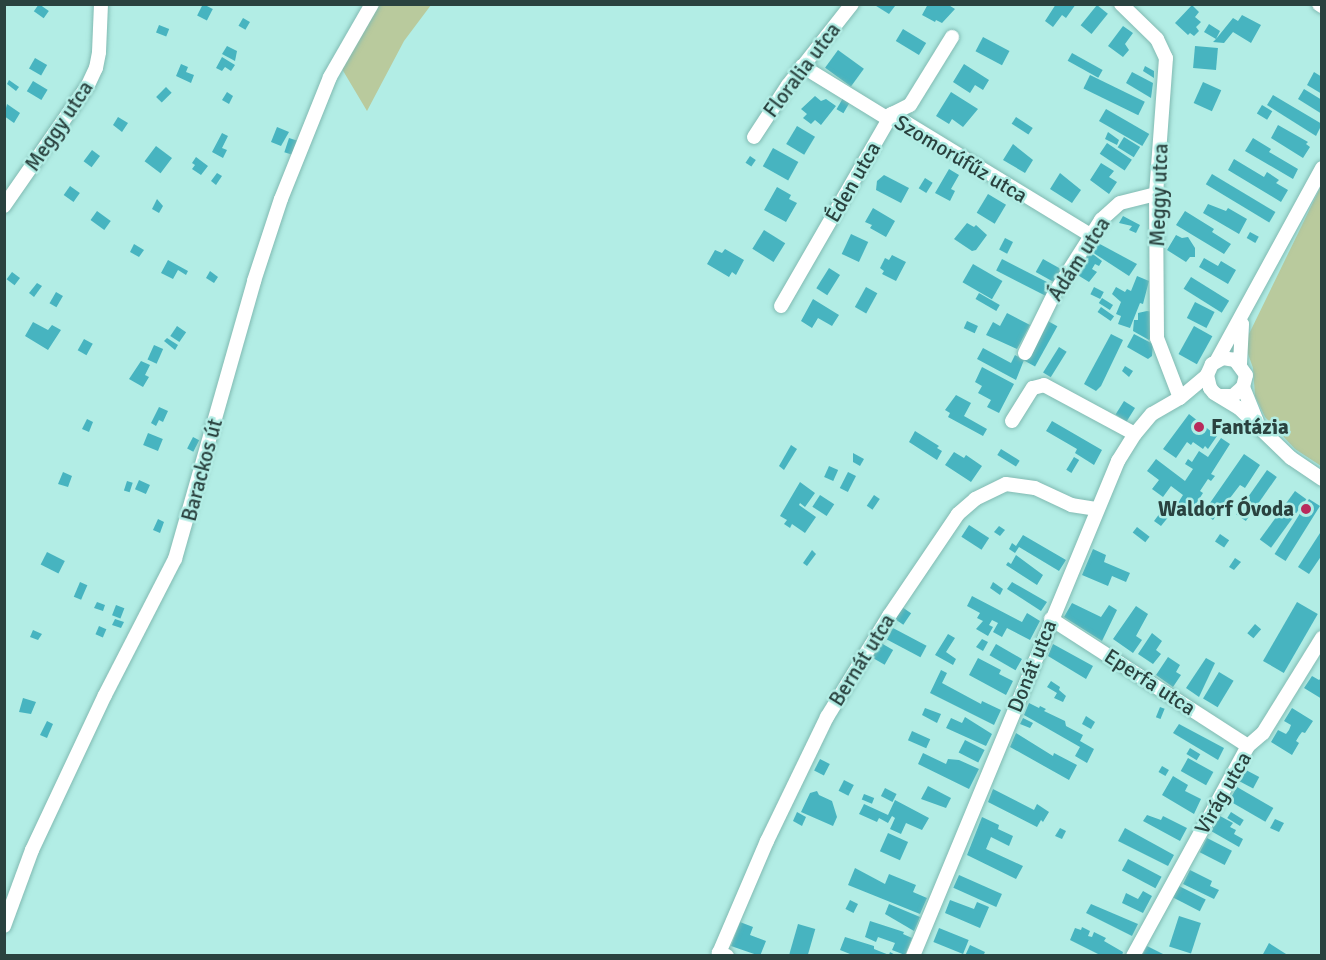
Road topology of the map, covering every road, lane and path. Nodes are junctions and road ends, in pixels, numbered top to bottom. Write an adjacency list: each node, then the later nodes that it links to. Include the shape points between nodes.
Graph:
1 (101, 4): 11 (street, Meggy utca, via 99,52 88,85)
2 (372, 4): 30 (street, Barackos út, via 330,77 281,199 175,559 32,850)
3 (852, 4): 6 (street, Floralia utca)
4 (1121, 4): 10 (street, Meggy utca, via 1157,39 1166,58)
5 (952, 37): 7 (street, Éden utca, via 910,105)
6 (802, 66): 7 (street, Szomorúfűz utca, via 885,117); 8 (street, Floralia utca)
7 (892, 114): 12 (street, Szomorúfűz utca); 13 (street, Éden utca)
8 (754, 137)
9 (1322, 168): 14 (street)
10 (1156, 194): 12 (street, Ádám utca, via 1120,203); 21 (street, Meggy utca, via 1157,338)
11 (4, 206)
12 (1090, 235): 15 (street, Ádám utca, via 1054,294)
13 (781, 306)
14 (1243, 316): 16 (street); 17 (street)
15 (1025, 353)
16 (1217, 360): 17 (street, via 1229,358); 18 (street)
17 (1240, 364): 19 (street, via 1246,375)
18 (1207, 375): 20 (street, via 1210,388); 21 (street, Donát utca)
19 (1244, 387): 20 (street, via 1233,396); 23 (street)
20 (1217, 395): 21 (street, Donát utca); 23 (street, via 1239,408)
21 (1180, 398): 24 (street, Donát utca, via 1152,414)
22 (1012, 421): 24 (street, via 1033,388 1044,385)
23 (1260, 428): 25 (street, via 1291,458)
24 (1135, 434): 26 (street, Donát utca)
25 (1322, 479)
26 (1096, 509): 27 (street, Donát utca); 31 (street, Bernát utca, via 1071,505 1035,488 1006,484 975,499 958,514 827,717 767,841)
27 (1051, 619): 29 (street, Eperfa utca); 32 (street, Donát utca)
28 (1322, 638): 29 (street, Virág utca, via 1263,733)
29 (1248, 746): 33 (street, Virág utca)
30 (4, 926)
31 (723, 954)
32 (913, 956)
33 (1133, 956)

